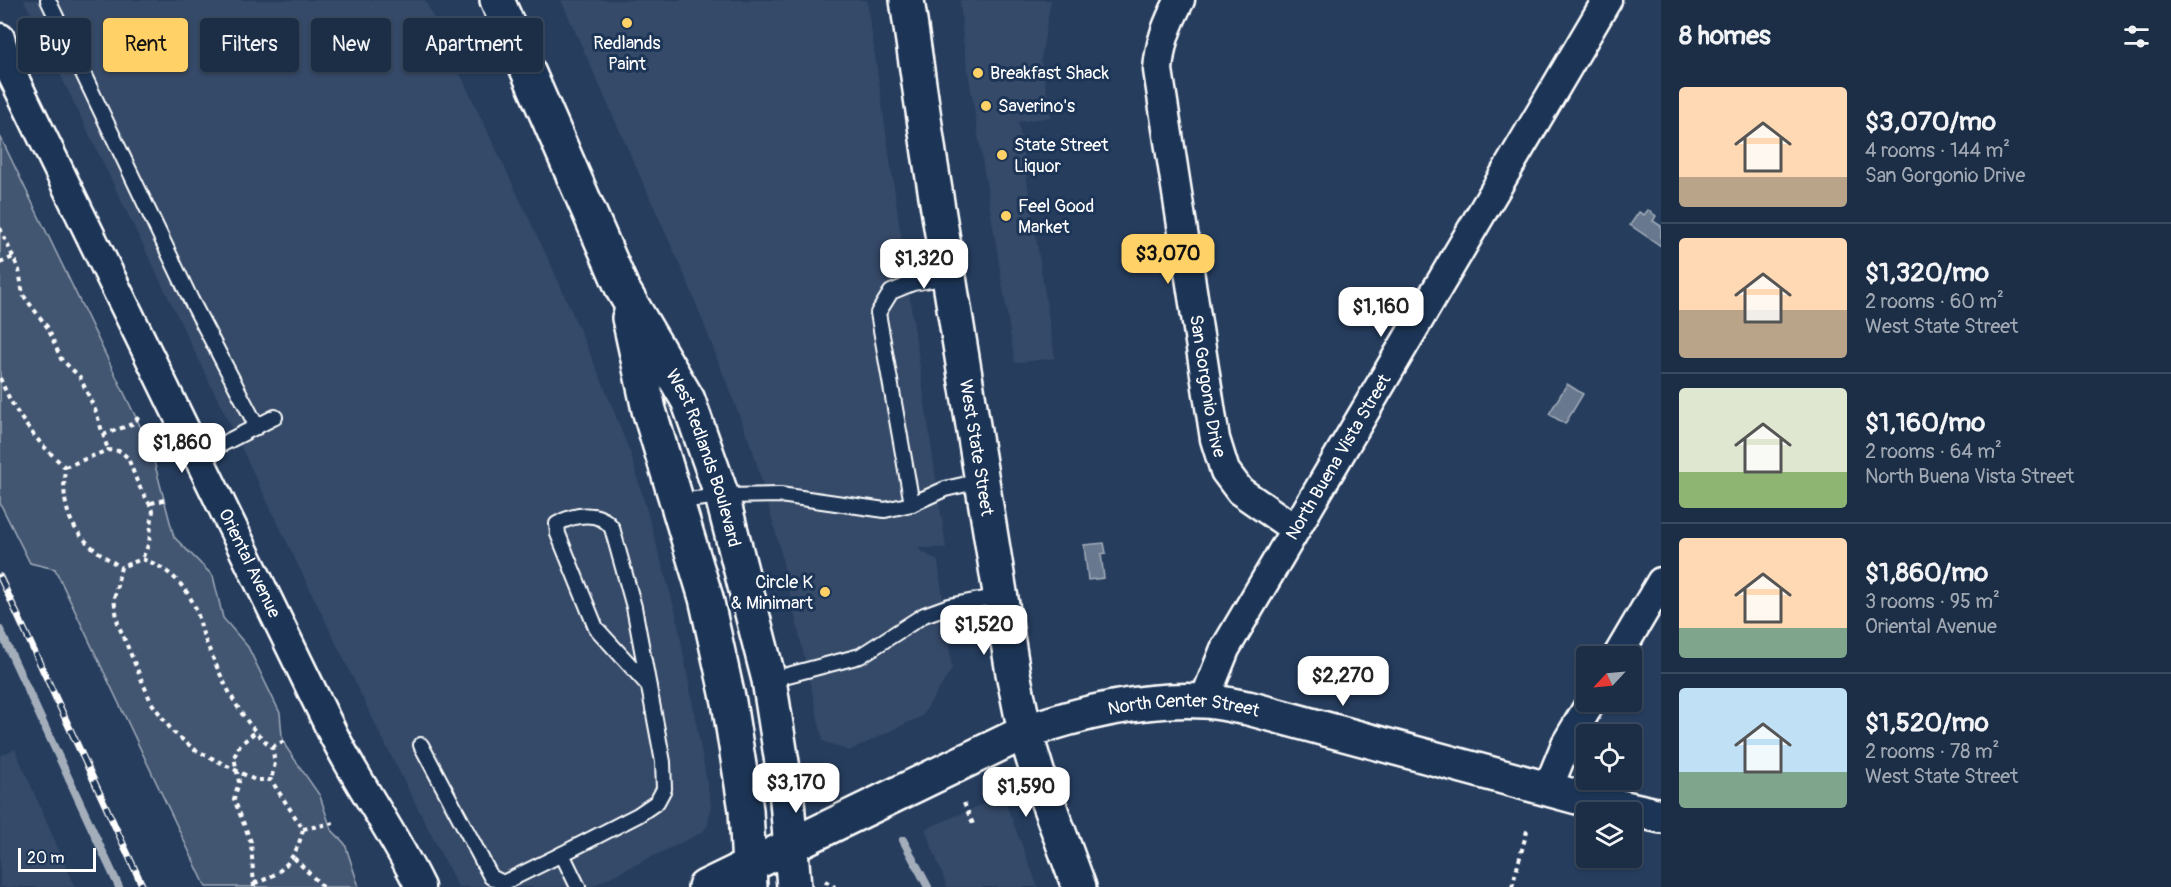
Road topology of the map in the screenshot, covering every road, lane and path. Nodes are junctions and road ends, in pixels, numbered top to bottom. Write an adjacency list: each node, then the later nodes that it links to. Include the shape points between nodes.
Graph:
1 (48, 0): 15 (lane)
2 (498, 0): 11 (street, West Redlands Boulevard)
3 (908, 0): 10 (street, West State Street)
4 (1180, 0): 26 (street, San Gorgonio Drive, via 1163,34 1158,70 1215,439 1225,471 1240,490)
5 (1607, 0): 26 (street, North Buena Vista Street)
6 (0, 38): 18 (street, Oriental Avenue, via 8,66)
7 (0, 228): 8 (path)
8 (13, 257): 9 (path); 16 (path, via 23,295 48,328 61,359 80,378)
9 (0, 263)
10 (948, 277): 20 (street, West State Street); 25 (lane, via 891,291 878,313)
11 (623, 290): 21 (street, West Redlands Boulevard, via 688,400); 23 (street, West Redlands Boulevard, via 649,410)
12 (0, 378): 19 (path, via 35,440)
13 (141, 415): 16 (path, via 132,424)
14 (275, 417): 15 (lane)
15 (256, 427): 18 (lane)
16 (103, 435): 17 (path)
17 (108, 450): 19 (path); 24 (path, via 120,451 128,458)
18 (199, 456): 57 (street, Oriental Avenue, via 352,772 400,844)
19 (65, 467): 28 (path, via 65,505 75,530 96,552)
20 (980, 481): 25 (lane, via 945,489); 30 (street, West State Street)
21 (722, 496): 23 (lane); 25 (lane, via 780,495 885,510); 32 (street, West Redlands Boulevard)
22 (168, 499): 24 (path)
23 (678, 501): 53 (street, West Redlands Boulevard, via 706,598 729,702 745,798)
24 (151, 503): 27 (path, via 149,543)
25 (912, 504)
26 (1295, 529): 34 (street, North Buena Vista Street, via 1225,649)
27 (142, 559): 28 (path); 37 (path, via 165,568 195,606 206,641)
28 (121, 567): 41 (path, via 114,599 118,624 151,702 173,732 194,749)
29 (1661, 582): 31 (street)
30 (999, 596): 32 (lane, via 924,615 860,656); 36 (street, West State Street)
31 (1623, 646)
32 (769, 680): 50 (street, West Redlands Boulevard)
33 (649, 686): 33 (lane, via 634,607 612,528 606,519 595,515 566,519 557,524 558,534 596,628); 51 (lane, via 664,789 657,802 638,815)
34 (1204, 701): 36 (street, North Center Street, via 1160,702 1066,718); 43 (street, North Center Street, via 1248,708)
35 (1585, 712): 43 (street, via 1566,744)
36 (1025, 732): 50 (street, North Center Street); 61 (street, West State Street)
37 (254, 733): 40 (path); 41 (path, via 240,745 234,757)
38 (288, 739): 40 (path)
39 (422, 745): 51 (lane, via 491,877 503,883)
40 (272, 747): 42 (path, via 275,763)
41 (235, 770): 42 (path, via 255,780); 55 (path, via 239,782 234,799 251,842)
42 (271, 780): 49 (path)
43 (1548, 788): 45 (street, North Center Street)
44 (964, 803): 47 (path)
45 (1661, 816)
46 (334, 823): 49 (path)
47 (973, 825)
48 (1528, 828): 62 (path)
49 (303, 829): 52 (path)
50 (791, 846): 53 (street, North Center Street); 54 (street, West Redlands Boulevard)
51 (562, 854): 58 (lane)
52 (294, 858): 55 (path); 56 (path)
53 (750, 877): 59 (street, North Center Street)
54 (810, 884): 60 (path)
55 (254, 885)
56 (323, 887)
57 (420, 887)
58 (578, 887)
59 (705, 887)
60 (835, 887)
61 (1079, 887)
62 (1512, 887)

